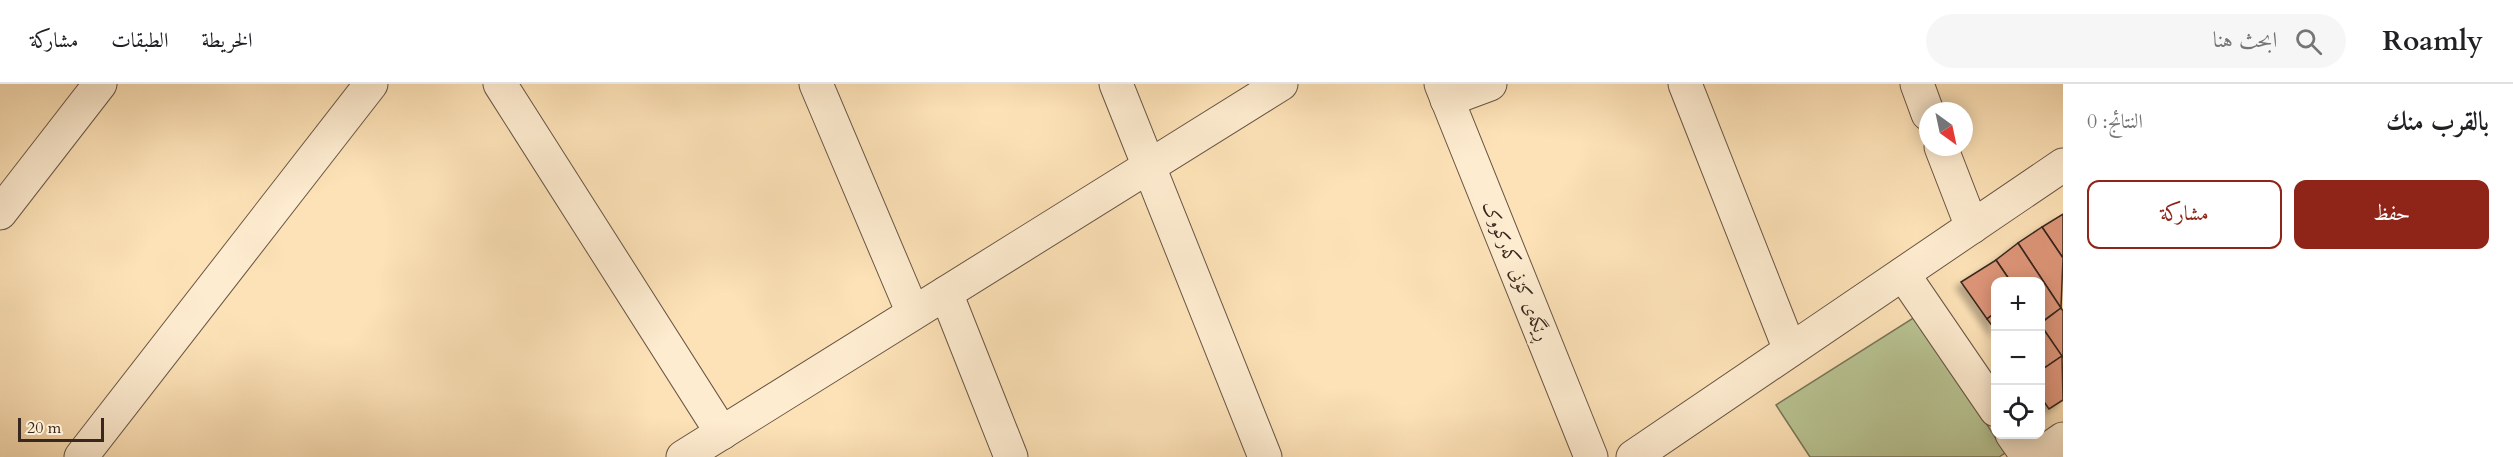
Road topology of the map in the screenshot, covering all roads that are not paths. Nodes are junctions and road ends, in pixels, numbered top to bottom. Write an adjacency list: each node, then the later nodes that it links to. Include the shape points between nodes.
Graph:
1 (100, 84): 15 (street)
2 (371, 84): 25 (street)
3 (500, 84): 22 (street)
4 (816, 84): 19 (street)
5 (1116, 84): 14 (street)
6 (1281, 84): 14 (street)
7 (1490, 84): 10 (street)
8 (1685, 84): 20 (street)
9 (1917, 84): 11 (street)
10 (1444, 92): 29 (street, ڕێگەی کۆنی کەرکووک)
11 (1924, 102)
12 (1944, 156): 16 (street)
13 (2063, 165): 16 (street)
14 (1147, 167): 18 (street); 28 (street)
15 (0, 213)
16 (1972, 227): 17 (street)
17 (1903, 274): 20 (street); 21 (street)
18 (946, 293): 19 (street); 27 (street)
19 (913, 314): 22 (street)
20 (1790, 350): 30 (street)
21 (1991, 404)
22 (722, 433): 26 (street)
23 (2015, 439): 31 (street)
24 (2063, 439): 32 (street)
25 (81, 457)
26 (683, 457)
27 (1011, 457)
28 (1265, 457)
29 (1591, 457)
30 (1633, 457)
31 (2028, 457)
32 (2037, 457)

